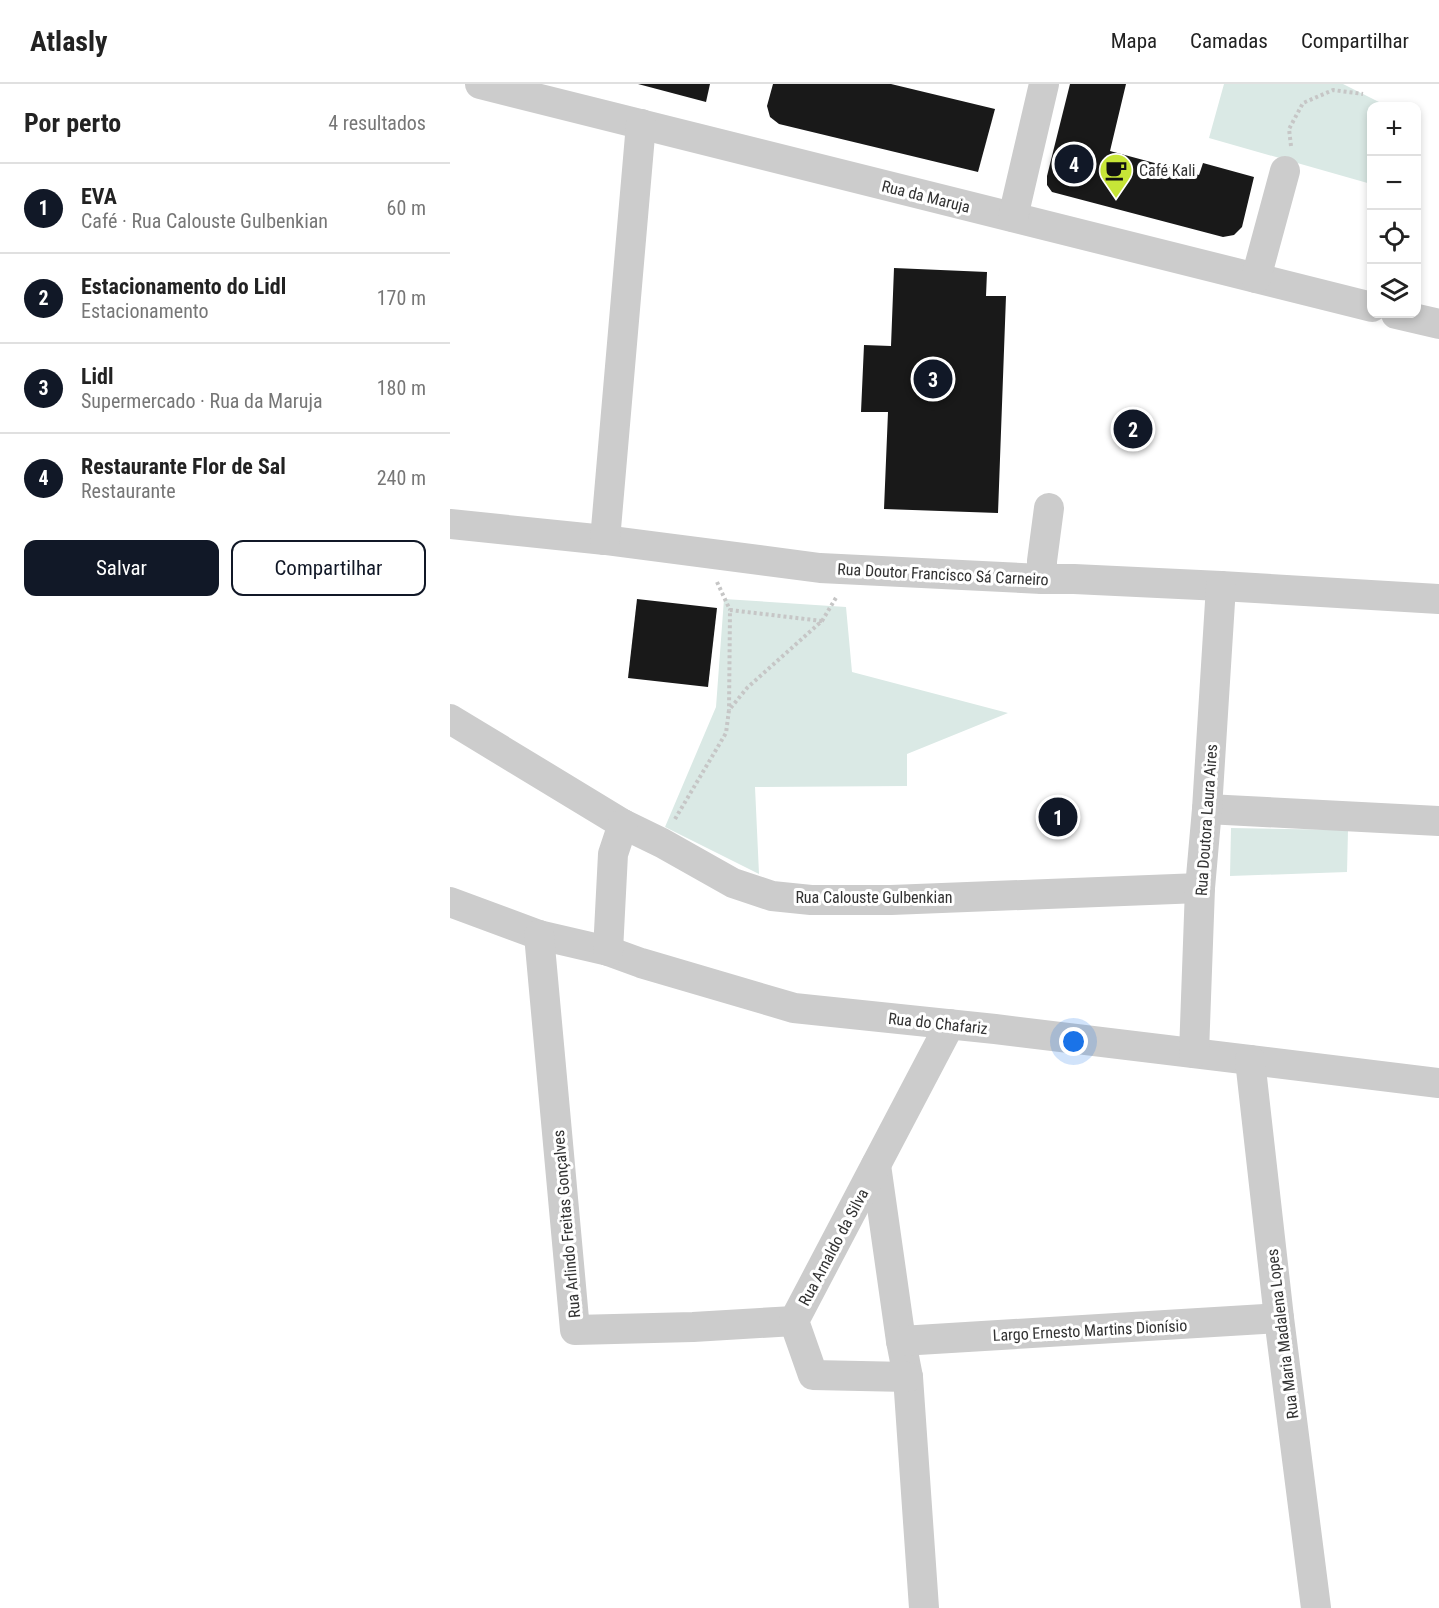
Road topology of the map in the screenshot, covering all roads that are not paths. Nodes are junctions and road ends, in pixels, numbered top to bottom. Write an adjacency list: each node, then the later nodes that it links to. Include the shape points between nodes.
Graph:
1 (480, 84): 3 (street, Rua da Maruja)
2 (1044, 84): 5 (street)
3 (641, 124): 5 (street, Rua da Maruja); 12 (street)
4 (1288, 161): 6 (street)
5 (1013, 217): 6 (street, Rua da Maruja)
6 (1256, 278): 7 (street, Rua da Maruja)
7 (1367, 306)
8 (1413, 318): 9 (street)
9 (1439, 324)
10 (1049, 508): 13 (street)
11 (450, 524): 12 (street, Rua Doutor Francisco Sá Carneiro)
12 (605, 540): 13 (street, Rua Doutor Francisco Sá Carneiro, via 820,568)
13 (1042, 579): 14 (street, Rua Doutor Francisco Sá Carneiro)
14 (1221, 586): 15 (street, Rua Doutor Francisco Sá Carneiro); 17 (street, Rua Doutora Laura Aires)
15 (1439, 599)
16 (450, 719): 19 (street, Rua Calouste Gulbenkian)
17 (1207, 809): 18 (street); 20 (street, Rua Doutora Laura Aires)
18 (1439, 821)
19 (623, 824): 20 (street, Rua Calouste Gulbenkian, via 733,883 772,896 891,900); 23 (street, via 613,854)
20 (1200, 888): 25 (street, Rua Doutora Laura Aires)
21 (450, 902): 22 (street, Rua do Chafariz)
22 (539, 935): 23 (street, Rua do Chafariz); 30 (street, Rua Arlindo Freitas Gonçalves, via 575,1330)
23 (608, 951): 24 (street, Rua do Chafariz, via 794,1008)
24 (950, 1024): 25 (street, Rua do Chafariz); 28 (street, Rua Arnaldo da Silva)
25 (1194, 1053): 26 (street, Rua do Chafariz)
26 (1250, 1060): 27 (street, Rua do Chafariz); 29 (street, Rua Maria Madalena Lopes)
27 (1439, 1083)
28 (876, 1165): 30 (street, Rua Arnaldo da Silva); 31 (street, Rua Arnaldo da Silva)
29 (1279, 1318): 31 (street, Largo Ernesto Martins Dionísio); 34 (street, Rua Maria Madalena Lopes)
30 (794, 1321): 32 (street, Rua Arnaldo da Silva, via 813,1375)
31 (902, 1341): 32 (street, Rua Arnaldo da Silva)
32 (908, 1377): 33 (street, Rua Arnaldo da Silva)
33 (924, 1608)
34 (1316, 1608)

